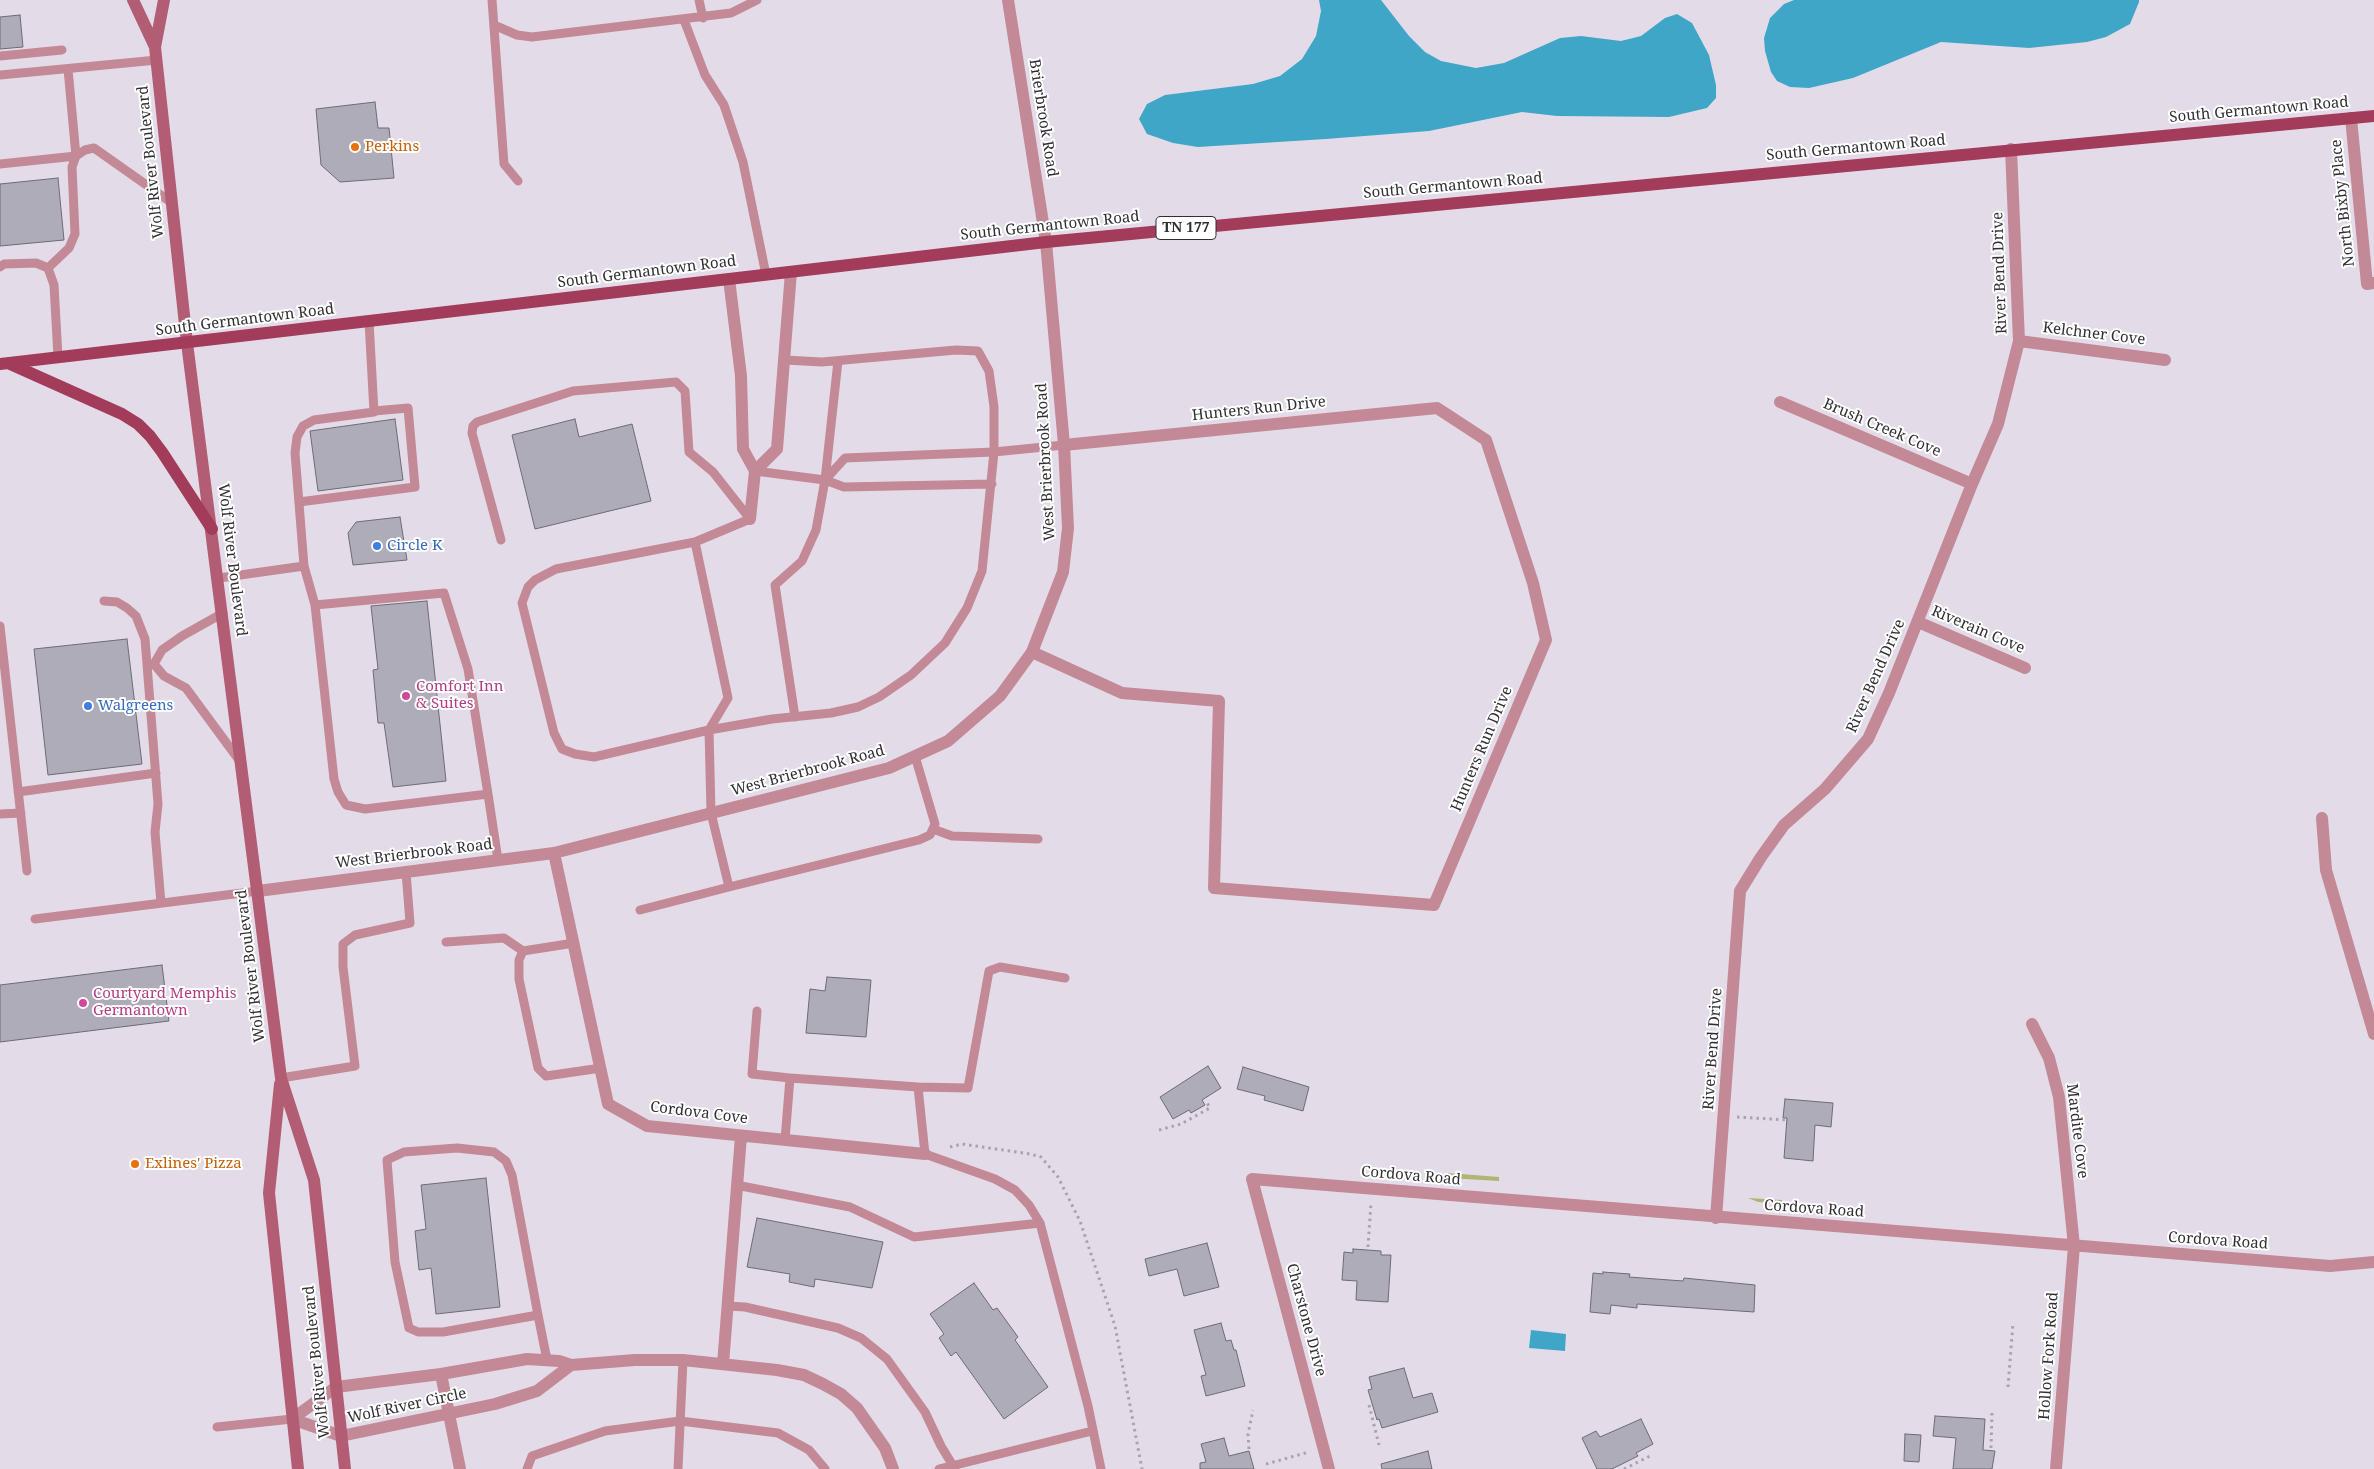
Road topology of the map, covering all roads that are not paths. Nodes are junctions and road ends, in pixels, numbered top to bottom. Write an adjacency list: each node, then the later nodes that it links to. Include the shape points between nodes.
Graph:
1 (133, 0): 11 (main road, Wolf River Boulevard)
2 (164, 0): 11 (main road, Wolf River Boulevard)
3 (492, 0): 9 (lane)
4 (699, 0): 7 (lane)
5 (758, 0): 7 (lane, via 731,13)
6 (1008, 0): 22 (street, Brierbrook Road)
7 (703, 18): 8 (lane)
8 (684, 20): 9 (lane, via 532,37 517,35); 26 (lane, via 705,75 724,104 743,162)
9 (494, 25): 20 (lane, via 504,164)
10 (62, 50): 12 (lane)
11 (156, 54): 13 (lane); 21 (main road, Wolf River Boulevard)
12 (0, 56)
13 (68, 69): 14 (lane); 18 (lane)
14 (0, 75)
15 (2374, 116): 16 (main road, South Germantown Road / TN 177)
16 (2351, 118): 17 (main road, South Germantown Road / TN 177); 28 (street, North Bixby Place)
17 (2012, 149): 22 (main road, South Germantown Road / TN 177); 30 (street, River Bend Drive)
18 (76, 156): 19 (lane); 21 (lane, via 94,148); 24 (lane, via 72,167 75,234 69,248)
19 (0, 164)
20 (518, 181)
21 (172, 203): 31 (main road, Wolf River Boulevard)
22 (1046, 242): 25 (main road, South Germantown Road / TN 177); 39 (street, West Brierbrook Road)
23 (0, 266): 24 (lane, via 36,263)
24 (48, 268): 32 (lane, via 54,285)
25 (790, 272): 26 (main road, South Germantown Road / TN 177); 33 (street)
26 (766, 275): 27 (main road, South Germantown Road / TN 177)
27 (729, 279): 29 (main road, South Germantown Road / TN 177); 41 (street, via 740,376 742,449)
28 (2370, 284)
29 (369, 321): 31 (main road, South Germantown Road / TN 177); 38 (lane)
30 (2020, 341): 34 (street, Kelchner Cove); 44 (street, River Bend Drive, via 1998,424)
31 (187, 343): 32 (main road, South Germantown Road / TN 177); 47 (main road, Wolf River Boulevard)
32 (58, 357): 36 (main road, South Germantown Road / TN 177)
33 (786, 360): 35 (lane); 41 (street, via 777,449)
34 (2165, 360)
35 (838, 361): 40 (lane, via 956,350 978,351 989,371 994,408); 42 (lane)
36 (4, 363): 47 (main road, via 138,424 162,452)
37 (1780, 402): 44 (street, Brush Creek Cove)
38 (374, 411): 45 (lane, via 314,420 303,426 297,437 295,453); 45 (lane, via 408,408 415,487)
39 (1064, 445): 40 (lane); 57 (street, West Brierbrook Road, via 1068,528 1063,572); 57 (street, Hunters Run Drive, via 1438,408 1486,440 1533,583 1546,640 1434,905 1214,888 1219,702 1122,693)
40 (994, 452): 42 (lane, via 845,458); 43 (lane)
41 (755, 471): 42 (lane); 46 (street)
42 (825, 480): 43 (lane, via 844,487); 60 (lane, via 816,530 802,561 775,585)
43 (992, 484): 60 (lane, via 982,571 967,608 945,643 911,675 879,698 858,707)
44 (1972, 484): 55 (street, River Bend Drive)
45 (299, 502): 50 (lane)
46 (750, 519): 48 (lane, via 712,472 689,452 685,391 676,382 573,391 472,426); 49 (lane)
47 (212, 529): 51 (main road, Wolf River Boulevard)
48 (501, 540)
49 (695, 542): 61 (lane, via 728,698); 61 (lane, via 556,569 535,580 528,587 522,603 554,733 562,749 594,757)
50 (304, 566): 51 (lane); 53 (lane)
51 (219, 578): 54 (main road, Wolf River Boulevard)
52 (104, 601): 58 (lane, via 117,602 136,616)
53 (315, 606): 66 (lane, via 444,593 468,669); 66 (lane, via 334,779 346,805 366,809)
54 (223, 613): 58 (lane, via 162,650); 63 (main road, Wolf River Boulevard)
55 (1918, 622): 59 (street, Riverain Cove); 98 (street, River Bend Drive, via 1868,739 1825,789 1784,825 1740,891)
56 (0, 626): 65 (lane)
57 (1032, 652): 62 (street, West Brierbrook Road, via 1000,696 948,741)
58 (151, 665): 63 (lane, via 186,688); 64 (lane)
59 (2025, 668)
60 (795, 717): 61 (lane)
61 (709, 730): 68 (lane)
62 (915, 756): 68 (street, West Brierbrook Road, via 889,768); 71 (lane, via 935,824)
63 (242, 764): 78 (main road, Wolf River Boulevard)
64 (156, 773): 65 (lane); 79 (lane, via 158,804 155,832)
65 (18, 792): 67 (lane)
66 (488, 794): 74 (lane)
67 (21, 813): 69 (lane); 75 (lane)
68 (711, 813): 73 (street, West Brierbrook Road); 77 (lane)
69 (0, 814)
70 (2322, 818): 88 (street, via 2326,870)
71 (933, 829): 72 (lane, via 952,836); 77 (lane, via 919,840)
72 (1038, 839)
73 (554, 853): 74 (street, West Brierbrook Road); 83 (street, Cordova Cove)
74 (498, 860): 76 (street, West Brierbrook Road)
75 (27, 871)
76 (406, 872): 78 (street, West Brierbrook Road); 90 (lane, via 410,923 355,935 343,944 356,1066)
77 (729, 887): 80 (lane)
78 (258, 891): 79 (lane); 90 (main road, Wolf River Boulevard)
79 (161, 903): 81 (lane)
80 (640, 910)
81 (35, 919)
82 (446, 942): 84 (lane, via 504,938)
83 (574, 944): 84 (lane); 89 (street, Cordova Cove)
84 (523, 950): 89 (lane, via 519,960 519,979 538,1068 546,1076)
85 (1065, 978): 92 (lane, via 1000,967 989,971 968,1088)
86 (756, 1011): 91 (lane, via 752,1074)
87 (2032, 1024): 100 (street, Mardite Cove, via 2049,1058 2059,1097)
88 (2374, 1034)
89 (600, 1068): 93 (street, Cordova Cove, via 608,1104 648,1126)
90 (281, 1078): 109 (main road, Wolf River Boulevard, via 314,1180); 111 (main road, Wolf River Boulevard, via 269,1192)
91 (790, 1078): 92 (lane); 94 (lane)
92 (918, 1087): 95 (lane)
93 (740, 1136): 94 (street, Cordova Cove); 97 (street)
94 (785, 1140): 95 (street, Cordova Cove)
95 (925, 1154): 99 (lane, via 995,1179 1015,1190)
96 (1252, 1179): 98 (street, Cordova Road); 126 (street, Charstone Drive)
97 (736, 1186): 99 (lane, via 850,1206 914,1237); 102 (street)
98 (1716, 1218): 100 (street, Cordova Road)
99 (1040, 1223): 114 (lane)
100 (2074, 1246): 101 (street, Cordova Road, via 2330,1266); 127 (street, Hollow Fork Road)
101 (2374, 1262)
102 (726, 1306): 106 (street); 116 (lane, via 745,1307 838,1328 861,1338 887,1359 925,1412)
103 (538, 1315): 103 (lane, via 443,1332 418,1332 409,1328 395,1262 387,1160 404,1152 457,1148 494,1152 506,1161 512,1175); 104 (lane)
104 (547, 1360): 107 (street, Wolf River Circle); 108 (street, Wolf River Circle, via 527,1359)
105 (683, 1360): 106 (street, Wolf River Circle); 107 (street, Wolf River Circle); 112 (lane)
106 (723, 1364): 123 (street, Wolf River Circle, via 804,1376 841,1394 871,1426)
107 (571, 1365): 110 (street, Wolf River Circle, via 538,1391)
108 (441, 1374): 109 (street, Wolf River Circle); 110 (street)
109 (336, 1387): 111 (street, Wolf River Circle); 115 (main road, Wolf River Boulevard)
110 (448, 1414): 115 (street, Wolf River Circle); 119 (street)
111 (292, 1419): 113 (lane); 115 (street, Wolf River Circle); 117 (main road, Wolf River Boulevard)
112 (680, 1421): 120 (lane, via 605,1431 532,1456); 121 (lane); 122 (lane, via 778,1433 810,1450)
113 (217, 1427)
114 (1092, 1431): 116 (lane); 125 (lane)
115 (341, 1436): 118 (main road, Wolf River Boulevard)
116 (955, 1467): 124 (lane)
117 (298, 1469)
118 (345, 1469)
119 (460, 1469)
120 (527, 1469)
121 (678, 1469)
122 (825, 1469)
123 (893, 1469)
124 (939, 1469)
125 (1101, 1469)
126 (1329, 1469)
127 (2056, 1469)

